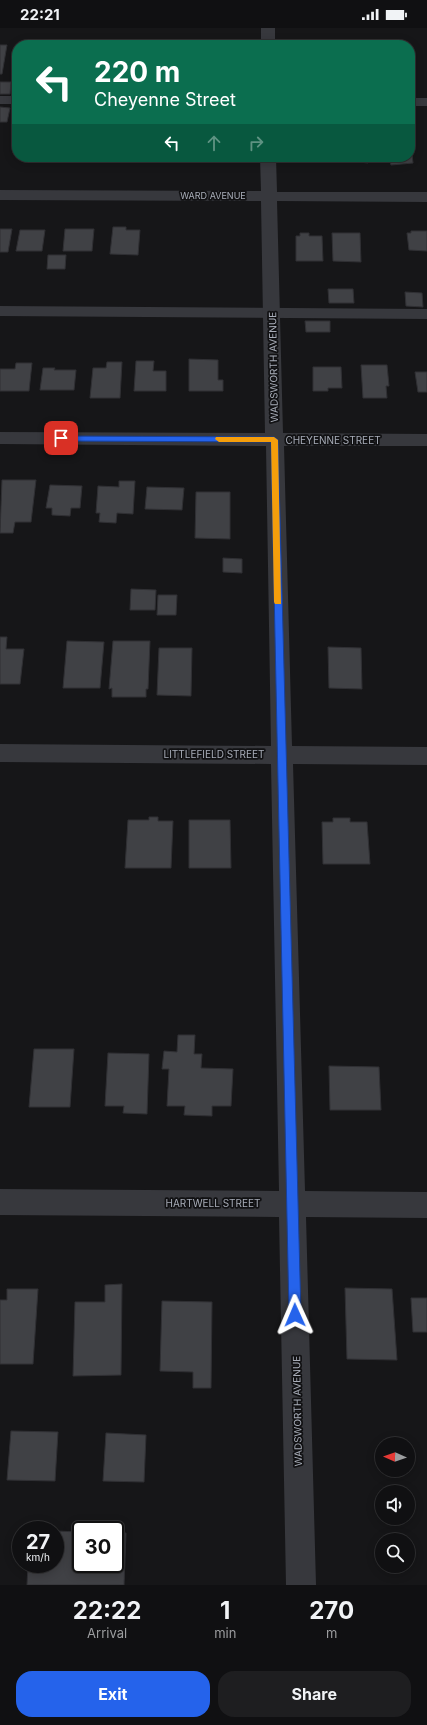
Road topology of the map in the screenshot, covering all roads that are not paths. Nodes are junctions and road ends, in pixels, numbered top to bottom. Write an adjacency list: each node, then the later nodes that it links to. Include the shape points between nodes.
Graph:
1 (268, 28): 2 (street)
2 (268, 40)
3 (0, 100): 4 (lane)
4 (12, 100)
5 (415, 102): 6 (lane)
6 (427, 102)
7 (268, 162): 9 (street, WADSWORTH AVENUE)
8 (0, 195): 9 (street, WARD AVENUE)
9 (268, 196): 10 (street, WARD AVENUE); 12 (street, WADSWORTH AVENUE)
10 (427, 197)
11 (0, 311): 12 (lane)
12 (271, 312): 13 (lane); 15 (street, WADSWORTH AVENUE)
13 (427, 314)
14 (0, 438): 15 (street, CHEYENNE STREET)
15 (274, 440): 16 (street, CHEYENNE STREET); 18 (street, WADSWORTH AVENUE)
16 (427, 440)
17 (0, 753): 18 (street, LITTLEFIELD STREET)
18 (282, 755): 19 (street, LITTLEFIELD STREET); 21 (street, WADSWORTH AVENUE)
19 (427, 756)
20 (0, 1202): 21 (street, HARTWELL STREET)
21 (292, 1204): 22 (street, HARTWELL STREET); 23 (street, WADSWORTH AVENUE)
22 (427, 1205)
23 (301, 1585)

